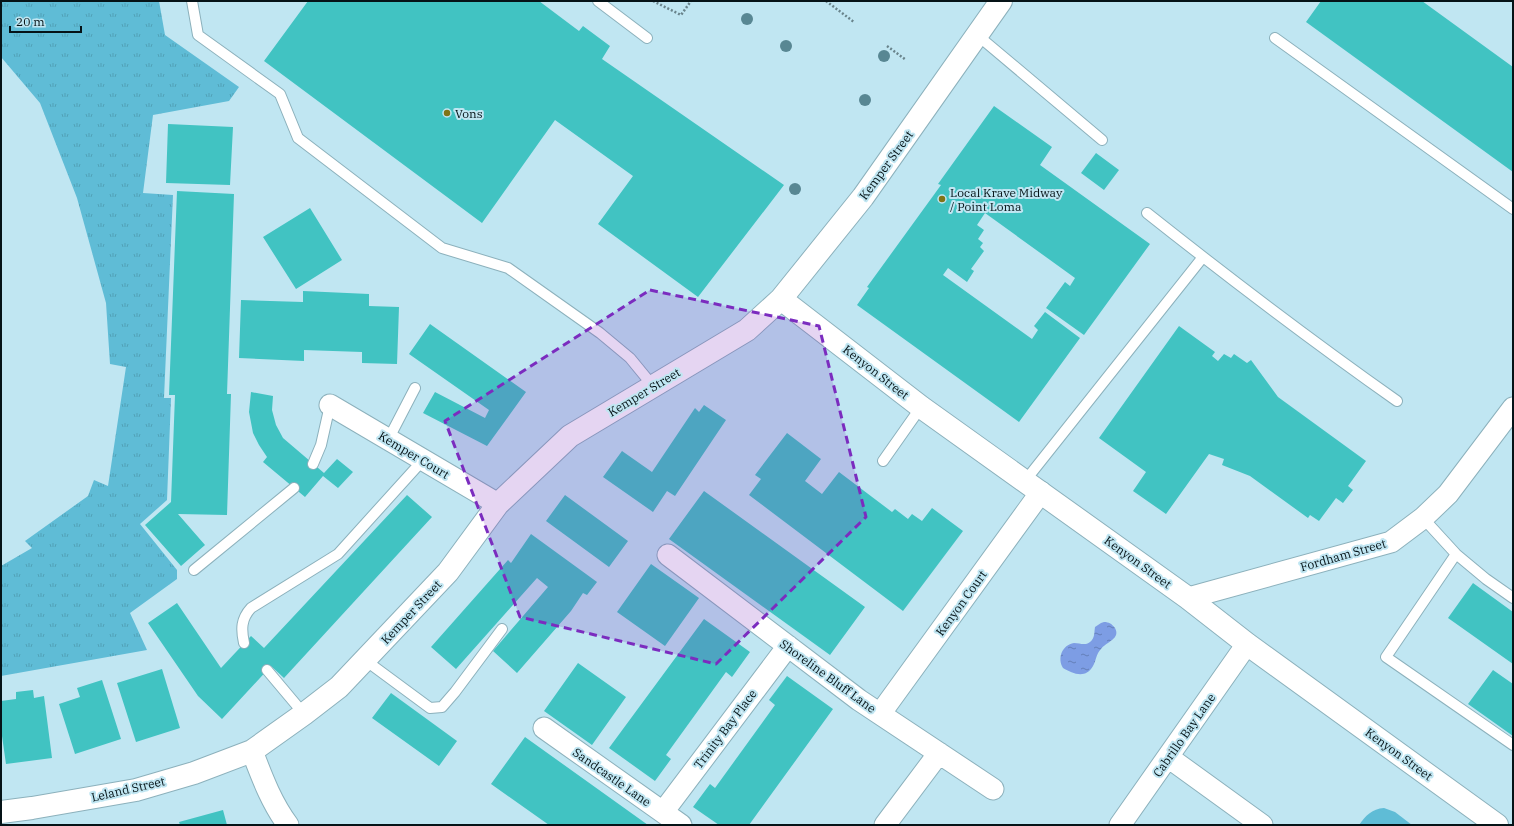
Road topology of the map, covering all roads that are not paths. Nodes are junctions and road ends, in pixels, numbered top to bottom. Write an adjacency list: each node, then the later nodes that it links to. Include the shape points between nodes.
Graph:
1 (192, 1): 12 (lane, via 198,34 280,94 298,138 442,248 514,272 600,333 630,358)
2 (598, 1): 5 (lane)
3 (1001, 1): 4 (street, Kemper Street)
4 (976, 34): 7 (lane); 11 (street, Kemper Street, via 863,197)
5 (647, 38)
6 (1275, 38): 8 (lane)
7 (1102, 140)
8 (1513, 209)
9 (1147, 213): 10 (lane)
10 (1203, 257): 14 (lane, via 1339,360); 22 (lane)
11 (780, 299): 12 (street, Kemper Street, via 747,330); 16 (street, Kenyon Street)
12 (653, 386): 24 (street, Kemper Street, via 570,436)
13 (416, 388): 18 (lane)
14 (1398, 401)
15 (330, 405): 18 (street, Kemper Court); 21 (lane, via 321,445)
16 (921, 406): 20 (lane); 22 (street, Kenyon Street)
17 (1513, 408): 25 (street, Fordham Street, via 1448,494)
18 (388, 440): 19 (street, Kemper Court)
19 (423, 460): 24 (street, Kemper Court); 32 (lane, via 338,554 251,608 245,615)
20 (883, 461)
21 (313, 464)
22 (1033, 487): 29 (street, Kenyon Street); 38 (street, Kenyon Court)
23 (294, 488): 28 (lane)
24 (498, 504): 35 (street, Kemper Street, via 448,572)
25 (1422, 518): 26 (lane); 29 (street, Fordham Street, via 1391,542)
26 (1456, 554): 30 (lane); 40 (lane, via 1386,657)
27 (668, 555): 34 (street, Shoreline Bluff Lane)
28 (194, 570)
29 (1188, 598): 33 (street, Kenyon Street)
30 (1513, 598)
31 (502, 629): 35 (lane, via 442,707 430,708)
32 (244, 643)
33 (1247, 644): 43 (street, Cabrillo Bay Lane); 52 (street, Kenyon Street)
34 (788, 646): 38 (street, Shoreline Bluff Lane); 46 (street, Trinity Bay Place)
35 (365, 660): 37 (street, Kemper Street, via 339,687)
36 (267, 670): 37 (lane)
37 (304, 714): 41 (street, Kemper Street)
38 (880, 714): 42 (street, Shoreline Bluff Lane)
39 (544, 728): 46 (street, Sandcastle Lane)
40 (1513, 745)
41 (252, 751): 45 (street, Leland Street, via 194,773 136,790); 47 (street, via 272,799)
42 (939, 753): 44 (street, Shoreline Bluff Lane); 49 (street)
43 (1168, 757): 50 (street, Cabrillo Bay Lane); 51 (street)
44 (993, 789)
45 (1, 812)
46 (663, 812): 48 (street, Sandcastle Lane)
47 (288, 825)
48 (681, 825)
49 (885, 825)
50 (1120, 825)
51 (1262, 825)
52 (1497, 825)

